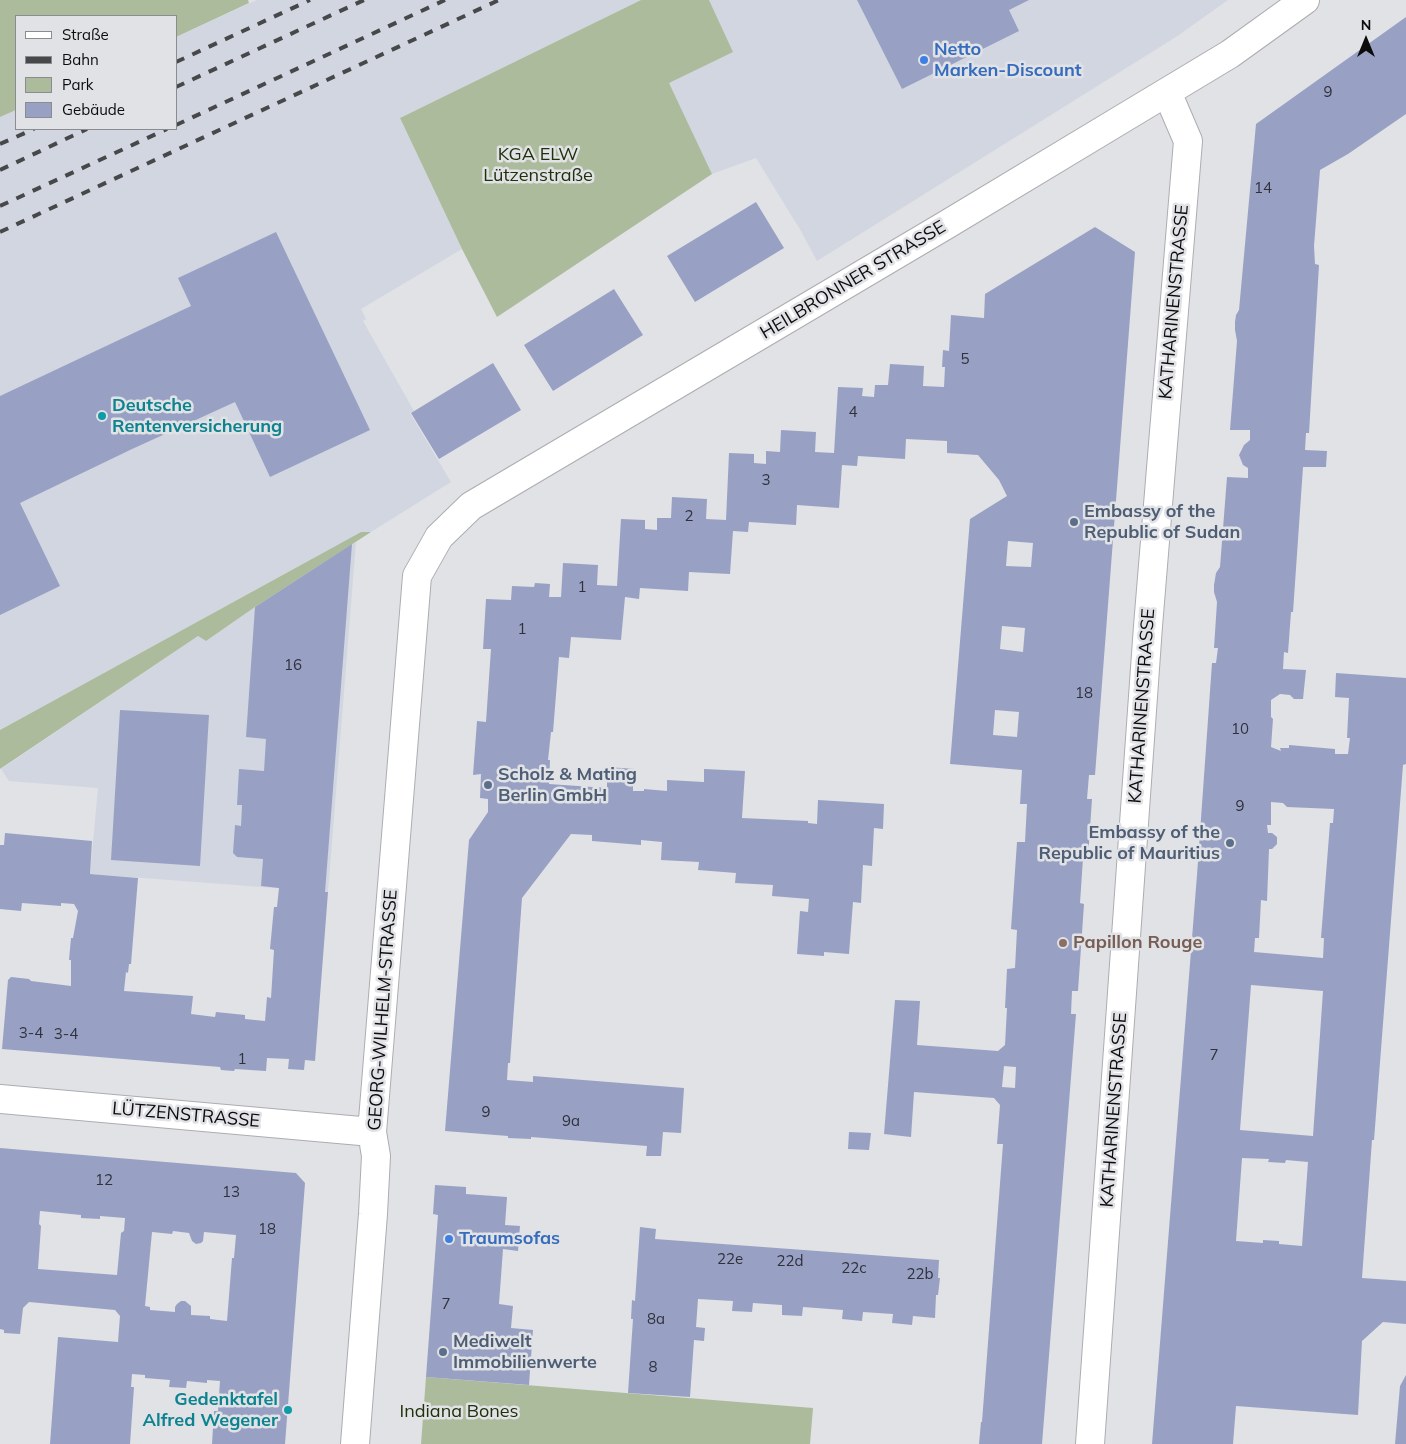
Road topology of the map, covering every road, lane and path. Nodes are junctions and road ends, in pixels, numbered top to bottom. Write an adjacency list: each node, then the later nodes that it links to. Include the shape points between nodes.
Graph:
1 (1305, 0): 2 (street, HEILBRONNER STRASSE, via 1230,54)
2 (1167, 92): 3 (street, HEILBRONNER STRASSE, via 470,506 440,537); 7 (street, KATHARINENSTRASSE, via 1188,141 1148,626)
3 (417, 576): 5 (street, GEORG-WILHELM-STRASSE)
4 (0, 1099): 5 (street, LÜTZENSTRASSE)
5 (372, 1132): 6 (street, GEORG-WILHELM-STRASSE, via 376,1156 373,1214)
6 (355, 1444)
7 (1090, 1444)

